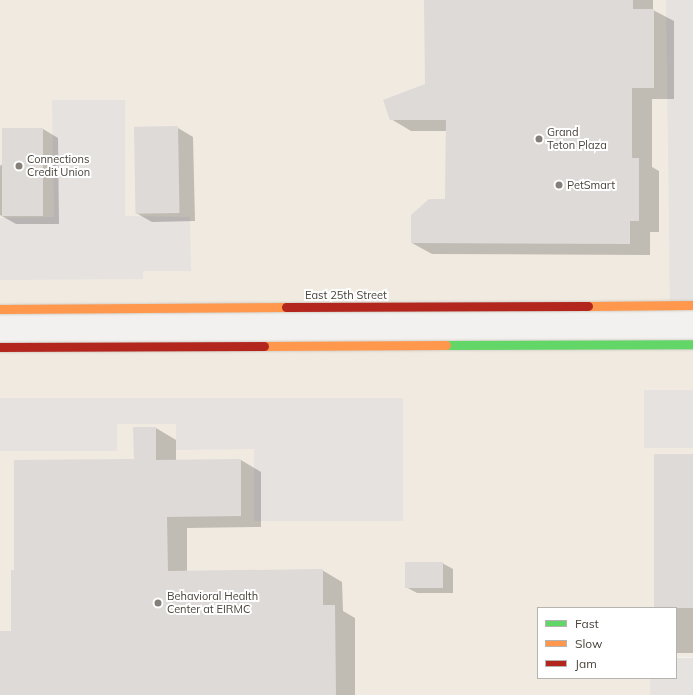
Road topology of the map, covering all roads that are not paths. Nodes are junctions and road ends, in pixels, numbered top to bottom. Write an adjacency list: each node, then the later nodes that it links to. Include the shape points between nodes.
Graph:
1 (693, 306): 2 (street, East 25th Street)
2 (0, 309)
3 (693, 344): 4 (street)
4 (0, 347)

